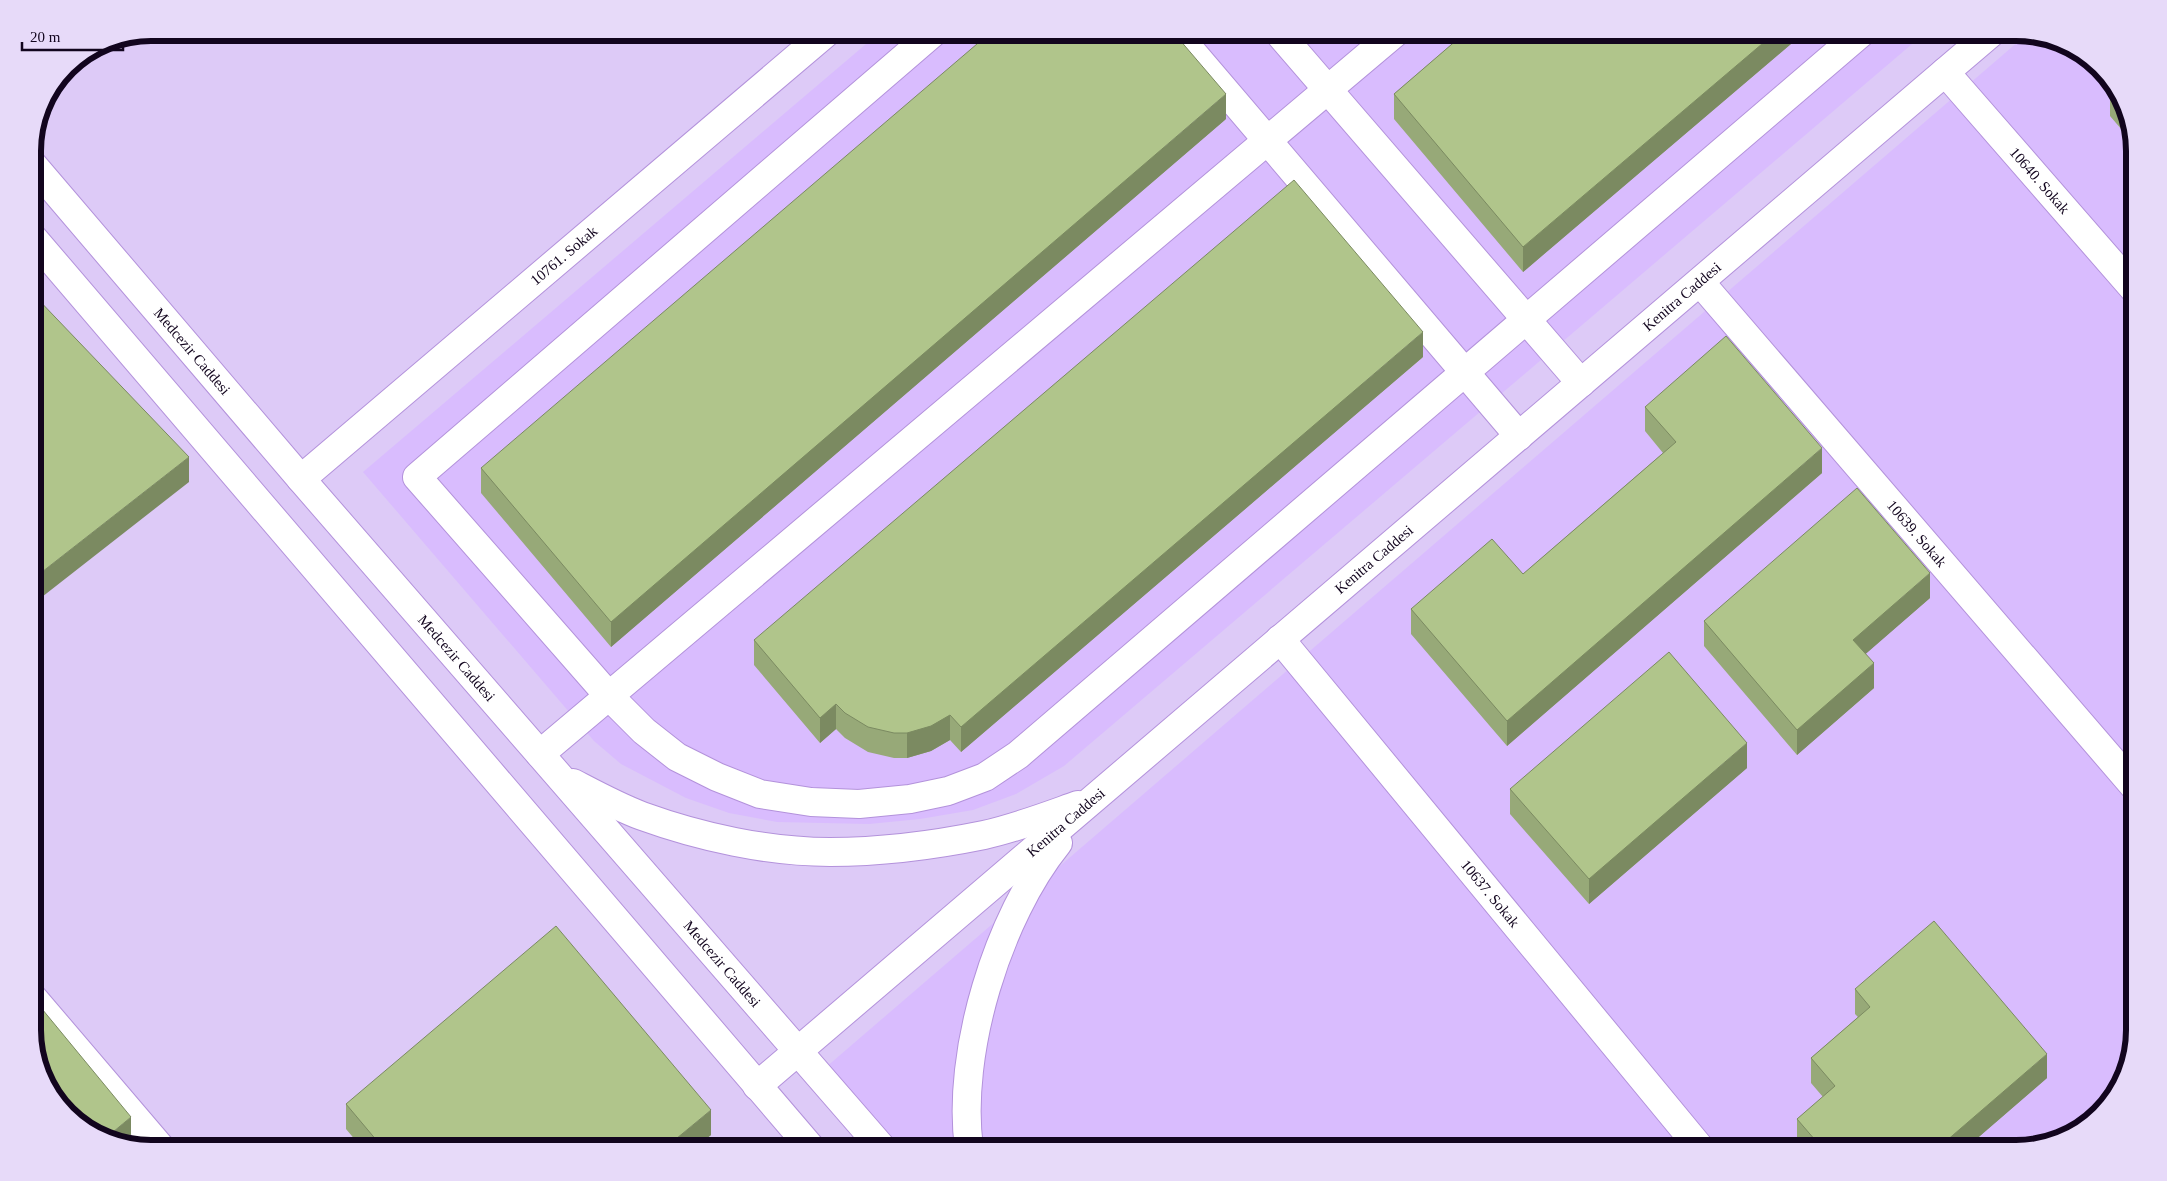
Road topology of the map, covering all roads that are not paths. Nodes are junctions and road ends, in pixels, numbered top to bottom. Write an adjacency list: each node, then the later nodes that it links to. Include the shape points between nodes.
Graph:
1 (816, 41): 19 (street, 10761. Sokak)
2 (924, 41): 21 (street, via 417,477)
3 (1183, 41): 10 (street)
4 (1286, 41): 9 (street)
5 (1385, 41): 9 (street)
6 (1851, 41): 15 (street)
7 (1981, 41): 8 (street, Kenitra Caddesi)
8 (1945, 72): 13 (street, 10640. Sokak); 14 (street, Kenitra Caddesi)
9 (1328, 90): 10 (street); 15 (street)
10 (1267, 141): 16 (street); 21 (street)
11 (41, 174): 19 (street, Medcezir Caddesi)
12 (41, 247): 28 (street)
13 (2126, 280)
14 (1700, 282): 17 (street, Kenitra Caddesi); 24 (street, 10639. Sokak)
15 (1526, 319): 16 (street); 17 (street)
16 (1464, 372): 18 (street); 21 (street, via 1018,755 985,777 948,791 859,804 811,802 760,794 677,757 644,731)
17 (1581, 383): 18 (street, Kenitra Caddesi)
18 (1519, 436): 20 (street, Kenitra Caddesi)
19 (302, 479): 22 (street, Medcezir Caddesi)
20 (1280, 640): 25 (street, Kenitra Caddesi); 33 (street, 10637. Sokak)
21 (609, 696): 22 (street)
22 (540, 754): 23 (street, Medcezir Caddesi)
23 (560, 776): 25 (street, via 641,815 681,829 774,848 830,852 883,849 986,834); 27 (street, Medcezir Caddesi)
24 (2126, 777)
25 (1094, 799): 27 (street, Kenitra Caddesi); 32 (street, via 1044,861 1014,913 993,965 969,1069 965,1123)
26 (41, 1007): 29 (street)
27 (798, 1051): 28 (street, Kenitra Caddesi); 31 (street, Medcezir Caddesi)
28 (757, 1086): 30 (street)
29 (154, 1140)
30 (803, 1140)
31 (875, 1140)
32 (968, 1140)
33 (1693, 1140)

